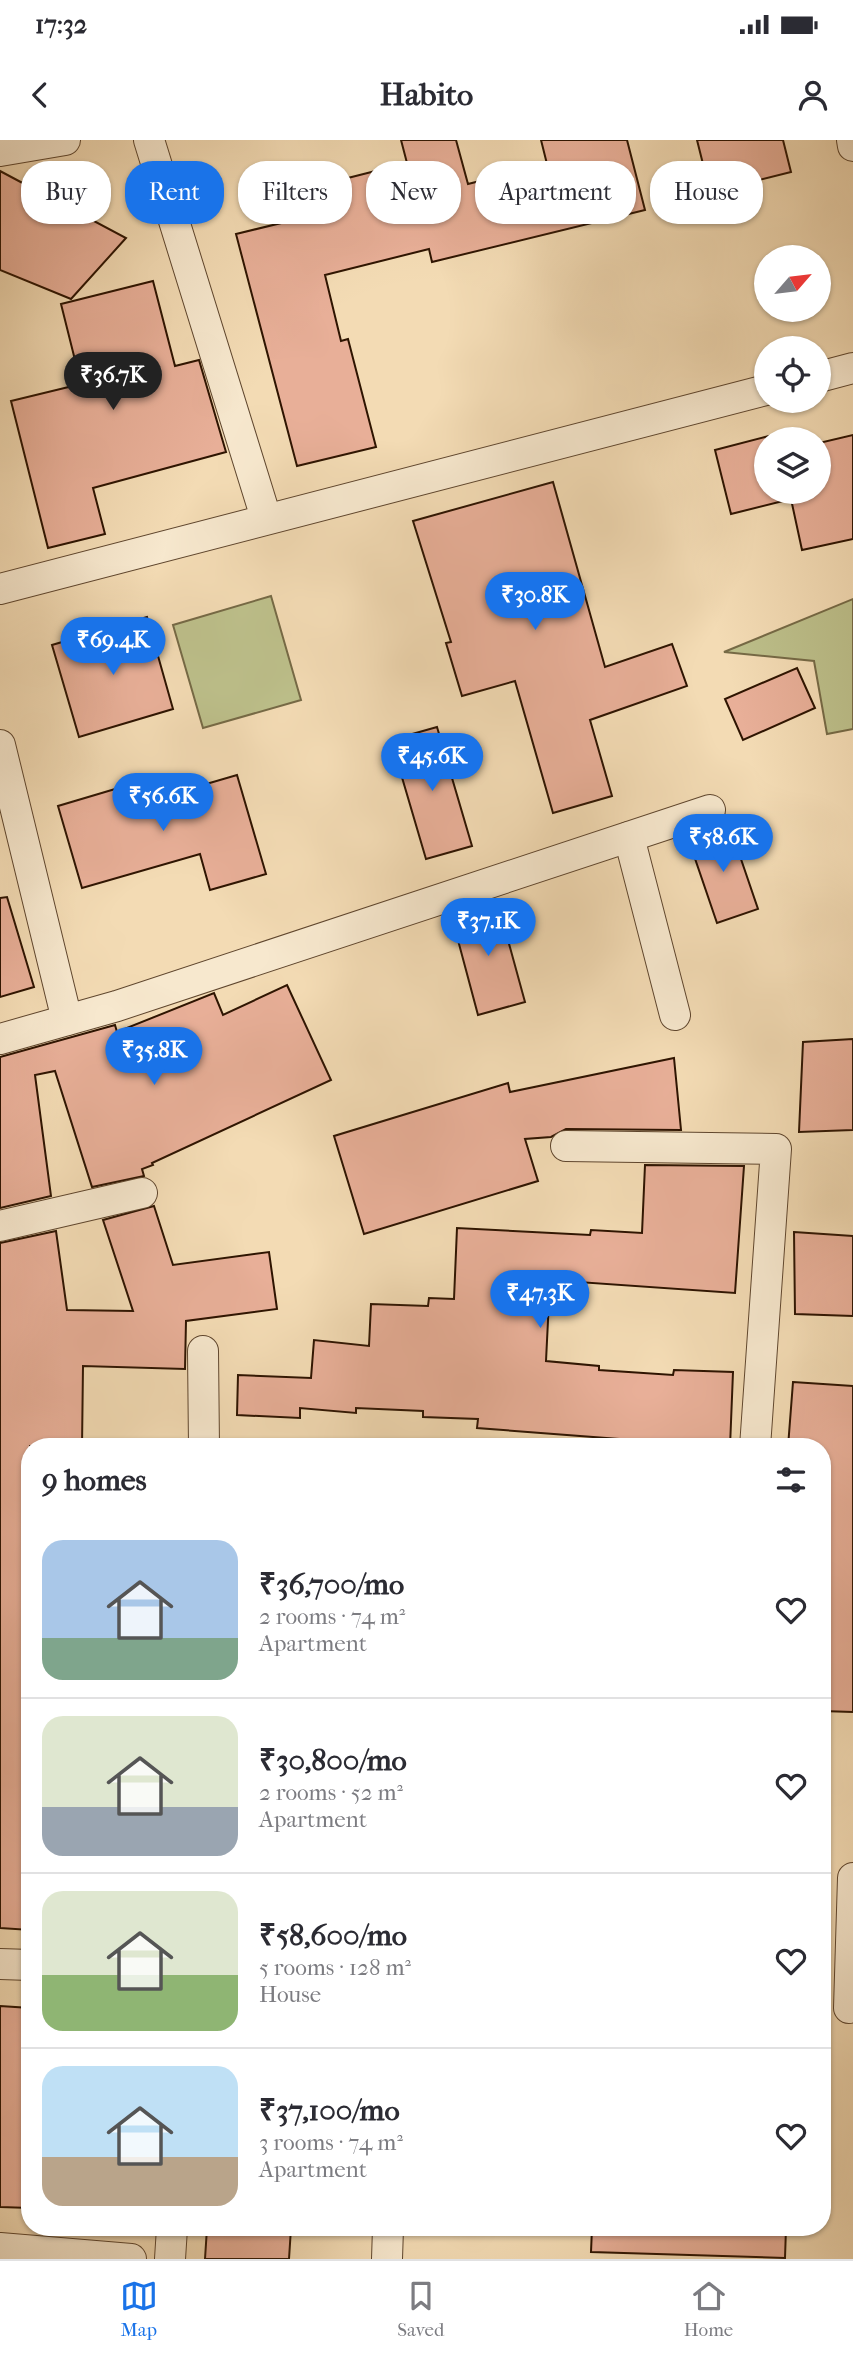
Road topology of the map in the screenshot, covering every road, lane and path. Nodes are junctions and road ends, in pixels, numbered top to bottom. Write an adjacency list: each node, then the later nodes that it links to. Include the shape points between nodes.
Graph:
1 (65, 140): 5 (street)
2 (149, 140): 9 (street)
3 (852, 140): 4 (street)
4 (853, 146)
5 (0, 152)
6 (853, 368): 7 (street)
7 (831, 374)
8 (754, 393): 9 (street)
9 (266, 518): 10 (street)
10 (0, 589)
11 (0, 745): 15 (street)
12 (710, 810): 13 (street)
13 (629, 837): 14 (street); 15 (street)
14 (676, 1015)
15 (67, 1020): 16 (street)
16 (0, 1039)
17 (566, 1146): 22 (street, via 776,1149)
18 (142, 1193): 19 (street)
19 (0, 1226)
20 (203, 1351): 21 (street)
21 (204, 1438)
22 (756, 1438)
23 (853, 1878): 26 (street)
24 (0, 1965): 25 (street)
25 (21, 1965)
26 (841, 2007)
27 (171, 2236): 31 (street)
28 (388, 2236): 32 (street)
29 (0, 2248): 30 (street)
30 (131, 2259)
31 (170, 2259)
32 (387, 2259)

